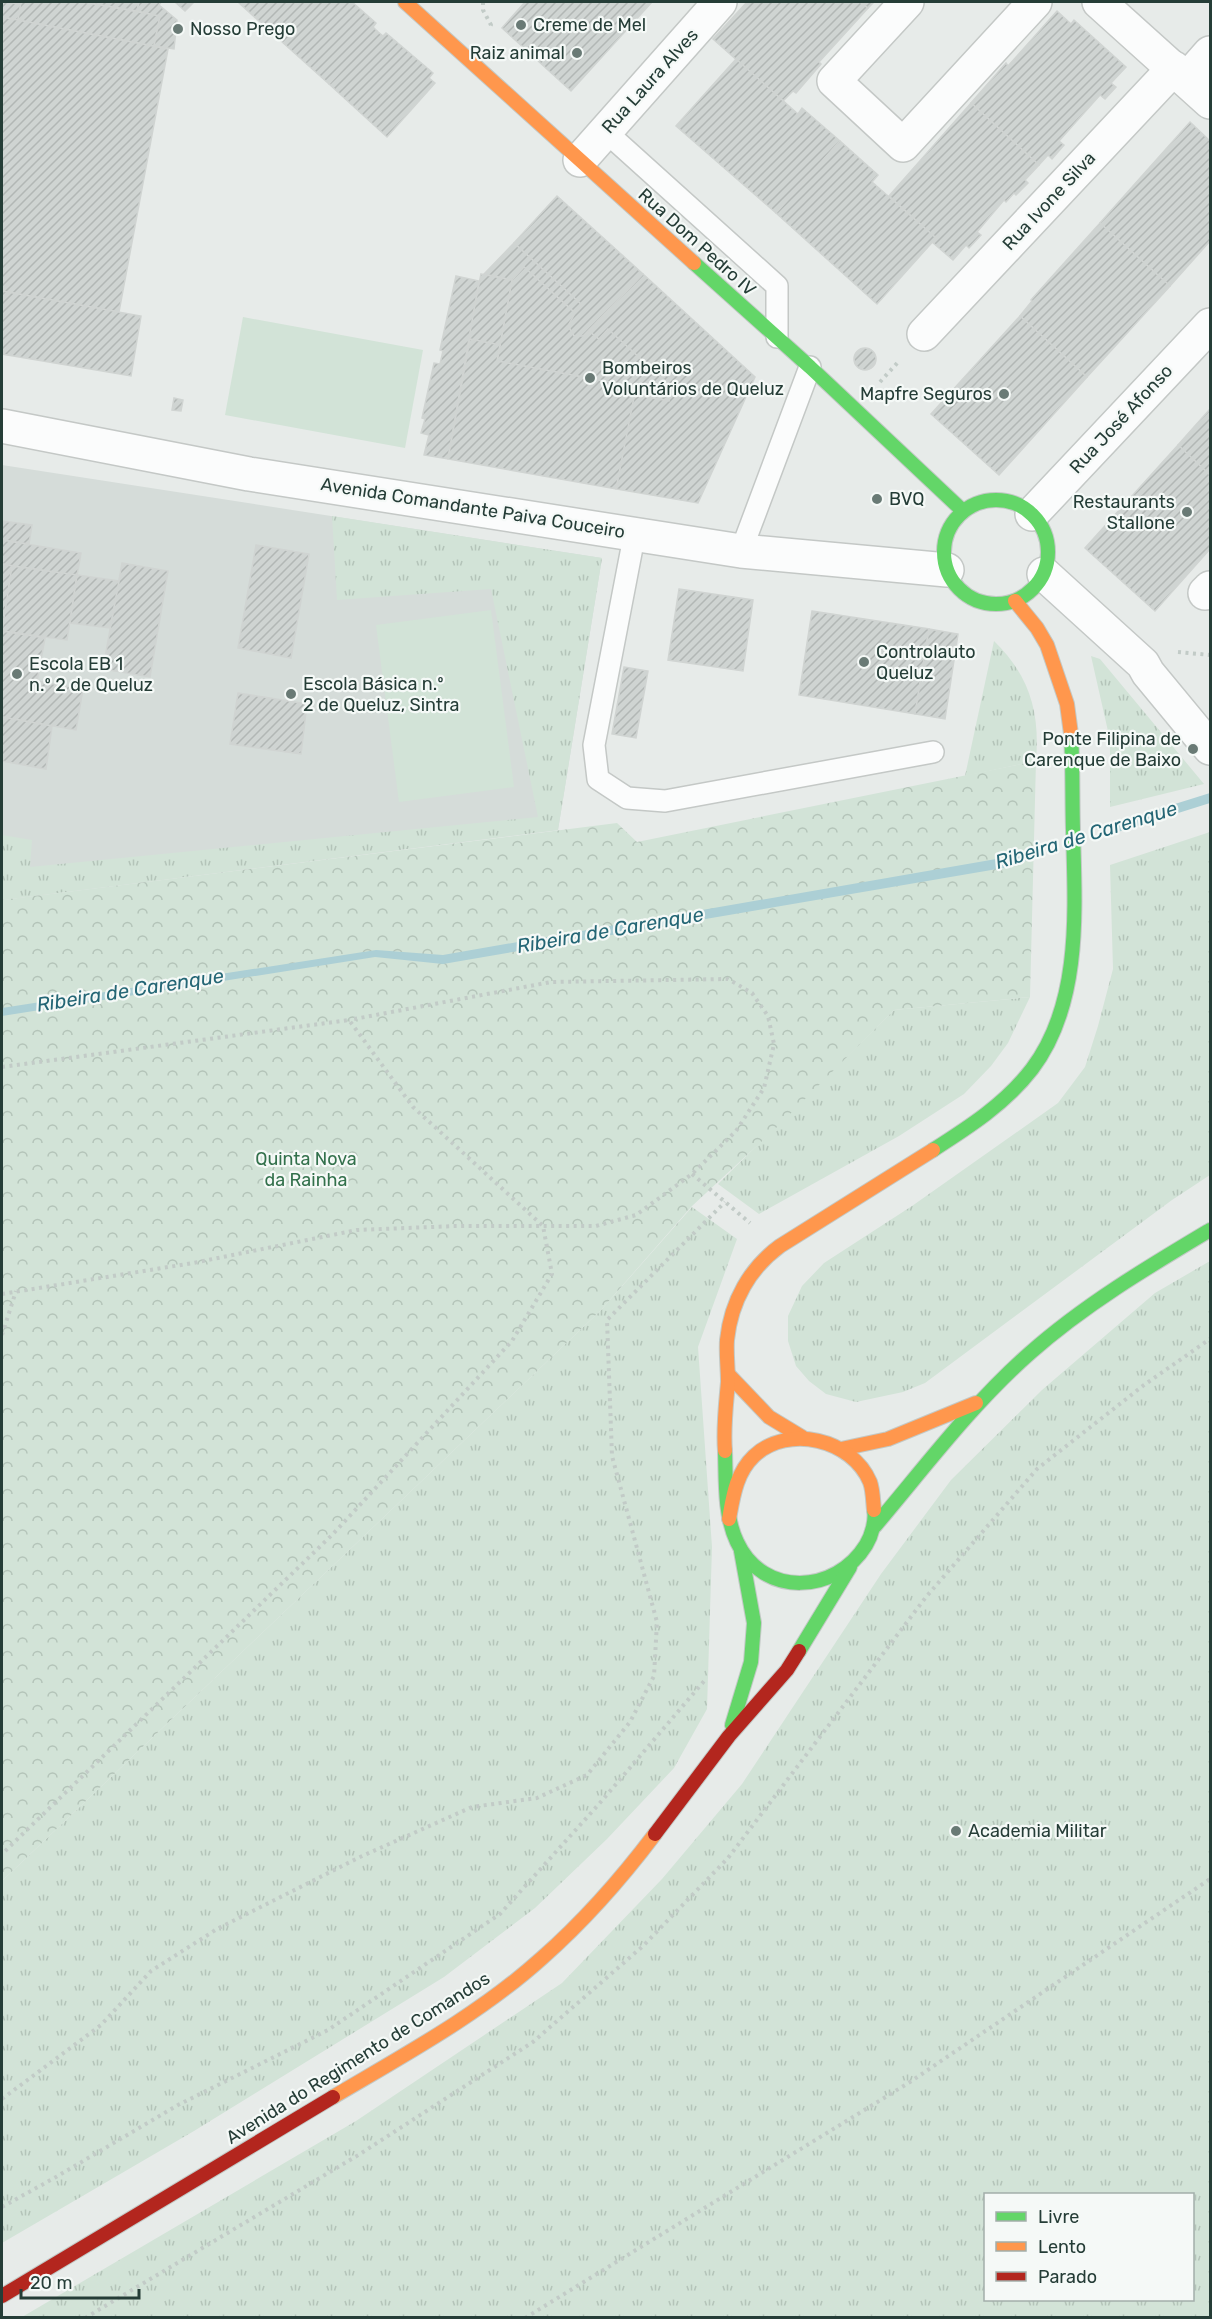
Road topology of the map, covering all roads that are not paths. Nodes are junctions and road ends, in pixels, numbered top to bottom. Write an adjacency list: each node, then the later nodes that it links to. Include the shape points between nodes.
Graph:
1 (405, 2): 10 (main road, Rua Dom Pedro IV)
2 (720, 2): 9 (street, Rua Laura Alves)
3 (907, 2): 4 (street, via 834,81 903,145)
4 (1035, 2)
5 (1099, 2): 7 (street)
6 (1210, 53): 7 (street, Rua Ivone Silva)
7 (1181, 74): 8 (street); 12 (street, Rua Ivone Silva)
8 (1210, 102)
9 (605, 131): 10 (street, Rua Laura Alves); 13 (lane, via 777,286)
10 (580, 160): 13 (main road, Rua Dom Pedro IV)
11 (1210, 325): 17 (street, Rua José Afonso)
12 (924, 334)
13 (777, 337): 14 (main road, Rua Dom Pedro IV)
14 (810, 367): 16 (main road, Rua Dom Pedro IV); 19 (lane)
15 (2, 426): 18 (street, Avenida Comandante Paiva Couceiro, via 249,474)
16 (963, 512): 17 (main road, via 990,500 1005,500); 20 (main road, via 951,526 944,544)
17 (1032, 514): 21 (main road, via 1047,542)
18 (634, 532): 19 (street, Avenida Comandante Paiva Couceiro); 24 (lane, via 594,745 598,779 627,798 665,801)
19 (741, 551): 20 (street, Avenida Comandante Paiva Couceiro)
20 (947, 570): 22 (main road, via 967,596 982,603)
21 (1044, 574): 22 (main road, via 1037,585); 23 (street, via 1143,663)
22 (1015, 601): 26 (main road, via 1045,639 1067,704 1075,906 1071,961 1059,1012 1044,1050 1021,1082 995,1108 778,1248 750,1274 727,1336)
23 (1210, 748)
24 (933, 752)
25 (1210, 1230): 27 (main road, via 1129,1278 1030,1353)
26 (728, 1374): 28 (main road, via 769,1417); 30 (main road, via 723,1431)
27 (984, 1400): 29 (main road, via 888,1439); 31 (main road)
28 (802, 1437): 29 (main road, via 822,1440); 30 (main road, via 772,1444 747,1462 736,1479)
29 (841, 1449): 31 (main road, via 866,1474 873,1490)
30 (729, 1519): 32 (main road)
31 (875, 1526): 33 (main road)
32 (741, 1551): 33 (main road, via 758,1569 780,1581 804,1584 828,1580); 34 (main road, Avenida do Regimento de Comandos, via 754,1623 751,1662)
33 (850, 1567): 34 (main road, Avenida do Regimento de Comandos, via 788,1670)
34 (729, 1736): 35 (main road, Avenida do Regimento de Comandos, via 630,1867 595,1906 541,1959 487,2001)
35 (2, 2296)

